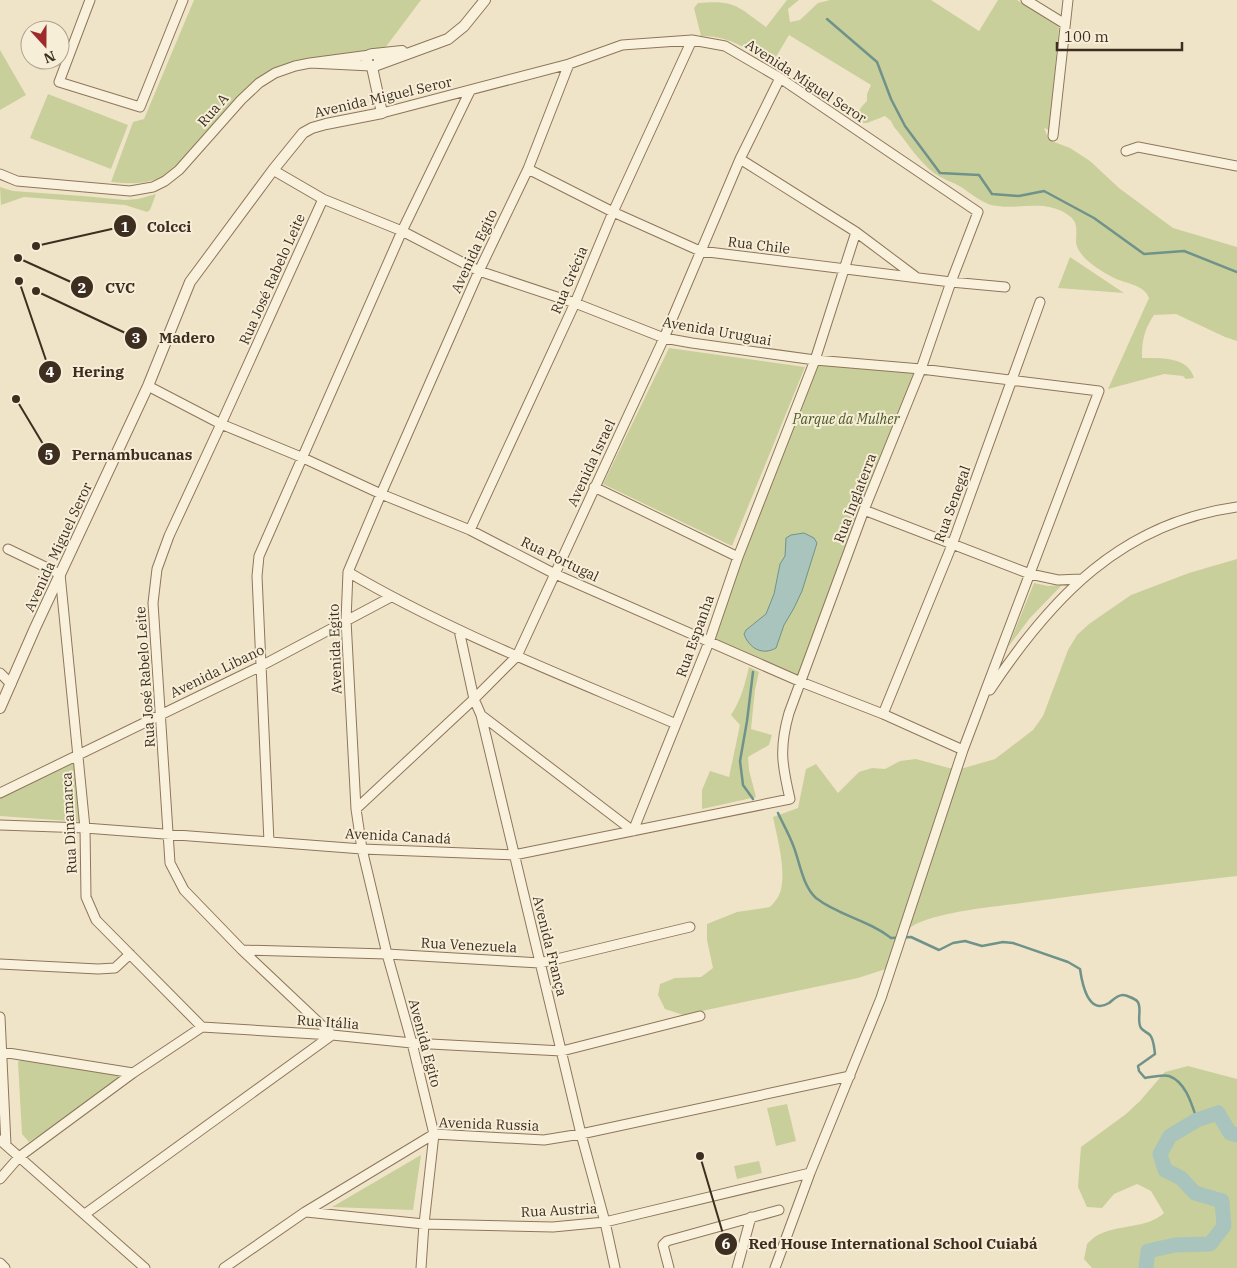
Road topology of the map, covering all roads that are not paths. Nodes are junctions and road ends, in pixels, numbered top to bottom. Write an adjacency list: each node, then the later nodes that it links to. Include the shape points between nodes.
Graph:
1 (90, 0): 2 (street, via 59,82 140,107)
2 (183, 0)
3 (485, 0): 8 (street, Rua A, via 455,34)
4 (1026, 0): 6 (street)
5 (1068, 0): 6 (street)
6 (1065, 24): 16 (street)
7 (692, 40): 11 (street, Avenida Miguel Seror, via 622,45); 13 (street, Avenida Miguel Seror, via 726,46); 24 (street, Rua Grécia)
8 (422, 47): 9 (street, Rua A); 12 (street, Rua A)
9 (372, 55): 10 (street, Rua A); 12 (street, via 366,60)
10 (310, 63): 12 (street, Rua A); 22 (street, Rua A, via 275,72 259,83 179,170 146,189 130,191 17,180)
11 (569, 64): 14 (street, Avenida Miguel Seror); 20 (street, Avenida Egito)
12 (374, 66): 15 (street)
13 (780, 78): 18 (street, Avenida Israel); 25 (street, Avenida Miguel Seror)
14 (470, 91): 15 (street, Avenida Miguel Seror); 26 (street)
15 (382, 113): 21 (street, Avenida Miguel Seror, via 312,128)
16 (1053, 136)
17 (1126, 151): 19 (street, via 1138,148)
18 (740, 159): 27 (street); 28 (street, Avenida Israel)
19 (1237, 166)
20 (528, 169): 24 (street, Rua Chile); 30 (street, Avenida Egito)
21 (273, 170): 23 (street, Avenida Uruguai); 40 (street, Avenida Miguel Seror, via 190,282)
22 (0, 174)
23 (324, 199): 26 (street, Avenida Uruguai); 41 (street, Rua José Rabelo Leite)
24 (613, 212): 28 (street, Rua Chile); 35 (street, Rua Grécia)
25 (978, 212): 32 (street, Rua Inglaterra)
26 (402, 231): 30 (street, Avenida Uruguai); 42 (street)
27 (856, 232): 29 (street, Rua Espanha); 31 (street)
28 (700, 251): 29 (street, Rua Chile); 36 (street, Avenida Israel)
29 (843, 270): 31 (street, Rua Chile); 37 (street, Rua Espanha)
30 (479, 271): 35 (street, Avenida Uruguai); 44 (street, Avenida Egito)
31 (917, 277): 32 (street, Rua Chile)
32 (951, 282): 33 (street, Rua Chile); 38 (street, Rua Inglaterra)
33 (1005, 286)
34 (1040, 302): 39 (street, Rua Senegal)
35 (575, 303): 36 (street, Avenida Uruguai); 47 (street, Rua Grécia)
36 (664, 338): 37 (street, Avenida Uruguai); 43 (street, Avenida Israel)
37 (815, 360): 38 (street, Avenida Uruguai); 50 (street, Rua Espanha)
38 (921, 369): 39 (street, Avenida Uruguai); 46 (street, Rua Inglaterra)
39 (1011, 381): 48 (street, Rua Senegal); 54 (street, Avenida Uruguai, via 1099,391)
40 (148, 386): 41 (street, Rua Portugal); 52 (street, Avenida Miguel Seror)
41 (221, 424): 42 (street, Rua Portugal); 68 (street, Rua José Rabelo Leite, via 168,536 157,570 153,603)
42 (301, 457): 44 (street, Rua Portugal); 61 (street, via 259,556)
43 (594, 487): 50 (street); 53 (street, Avenida Israel)
44 (381, 494): 47 (street, Rua Portugal); 51 (street, Avenida Egito)
45 (1237, 507): 55 (street, via 1196,516 1155,531 1112,555)
46 (864, 510): 48 (street); 63 (street, Rua Inglaterra)
47 (470, 530): 53 (street, Rua Portugal)
48 (952, 545): 54 (street); 69 (street, Rua Senegal)
49 (8, 549): 52 (street)
50 (738, 557): 59 (street, Rua Espanha)
51 (348, 572): 56 (street); 57 (street, Avenida Egito)
52 (60, 574): 64 (street, Avenida Miguel Seror); 73 (street, Rua Dinamarca)
53 (555, 574): 59 (street, Rua Portugal); 60 (street, Avenida Israel)
54 (1030, 574): 55 (street, via 1058,580); 66 (street)
55 (1081, 578): 66 (street, via 1014,654)
56 (391, 597): 57 (street, Avenida Libano); 58 (street)
57 (346, 620): 61 (street, Avenida Libano); 76 (street, Avenida Egito)
58 (458, 630): 60 (street); 65 (street, Avenida França)
59 (709, 642): 63 (street, Rua Portugal); 71 (street, Rua Espanha)
60 (518, 656): 65 (street, Avenida Israel); 71 (street)
61 (260, 666): 68 (street, Avenida Libano); 81 (street)
62 (0, 673): 64 (street)
63 (801, 682): 69 (street, Rua Portugal); 75 (street, Rua Inglaterra, via 783,735 782,758)
64 (7, 688): 67 (street, Avenida Miguel Seror)
65 (474, 699): 70 (street, Avenida França); 76 (street, Avenida Israel)
66 (981, 705): 72 (street)
67 (0, 708)
68 (161, 713): 73 (street, Avenida Libano); 80 (street, Rua José Rabelo Leite)
69 (883, 714): 72 (street, Rua Portugal)
70 (481, 715): 79 (street); 83 (street, Avenida França)
71 (676, 724): 79 (street, Rua Espanha)
72 (964, 750): 98 (street, via 881,998)
73 (79, 754): 74 (street, Avenida Libano); 78 (street, Rua Dinamarca)
74 (0, 793)
75 (790, 799): 79 (street, Avenida Canadá)
76 (356, 809): 82 (street, Avenida Egito)
77 (0, 825): 78 (street, Avenida Canadá)
78 (86, 828): 80 (street, Avenida Canadá); 86 (street, Rua Dinamarca, via 86,897 96,920)
79 (633, 831): 83 (street, Avenida Canadá)
80 (168, 834): 81 (street, Avenida Canadá); 85 (street, Rua José Rabelo Leite, via 170,863 184,890)
81 (269, 842): 82 (street, Avenida Canadá)
82 (362, 849): 83 (street, Avenida Canadá); 87 (street, Avenida Egito)
83 (514, 855): 88 (street, Avenida França)
84 (690, 927): 88 (street, Rua Venezuela)
85 (242, 950): 87 (street, Rua Venezuela); 93 (street, Rua José Rabelo Leite)
86 (130, 954): 89 (street, via 115,968); 92 (street, Rua Dinamarca)
87 (387, 954): 88 (street, Rua Venezuela); 94 (street, Avenida Egito)
88 (540, 963): 95 (street, Avenida França)
89 (0, 964)
90 (700, 1016): 95 (street, Rua Itália)
91 (0, 1017): 96 (street)
92 (202, 1027): 93 (street, Rua Itália); 97 (street)
93 (332, 1035): 94 (street, Rua Itália); 107 (street)
94 (412, 1043): 95 (street, Rua Itália); 99 (street, Avenida Egito)
95 (562, 1051): 100 (street, Avenida França)
96 (2, 1052): 97 (street); 101 (street)
97 (133, 1072): 102 (street)
98 (850, 1076): 100 (street, Avenida Russia); 103 (street)
99 (434, 1134): 100 (street, Avenida Russia, via 544,1140); 106 (street, Avenida Russia); 110 (street, Avenida Egito)
100 (581, 1134): 109 (street, Avenida França)
101 (3, 1142): 102 (street)
102 (20, 1157): 104 (street); 107 (street)
103 (810, 1173): 109 (street, Rua Austria); 119 (street)
104 (0, 1179)
105 (779, 1210): 108 (street)
106 (305, 1212): 110 (street, Rua Austria); 114 (street, Avenida Russia)
107 (85, 1214): 113 (street)
108 (751, 1217): 117 (street, via 667,1241 663,1245); 118 (street)
109 (605, 1222): 110 (street, Rua Austria, via 553,1227); 116 (street, Avenida França)
110 (424, 1224): 115 (street, Avenida Egito)
111 (0, 1263): 112 (street)
112 (5, 1268)
113 (145, 1268)
114 (224, 1268)
115 (421, 1268)
116 (615, 1268)
117 (669, 1268)
118 (737, 1268)
119 (775, 1268)

